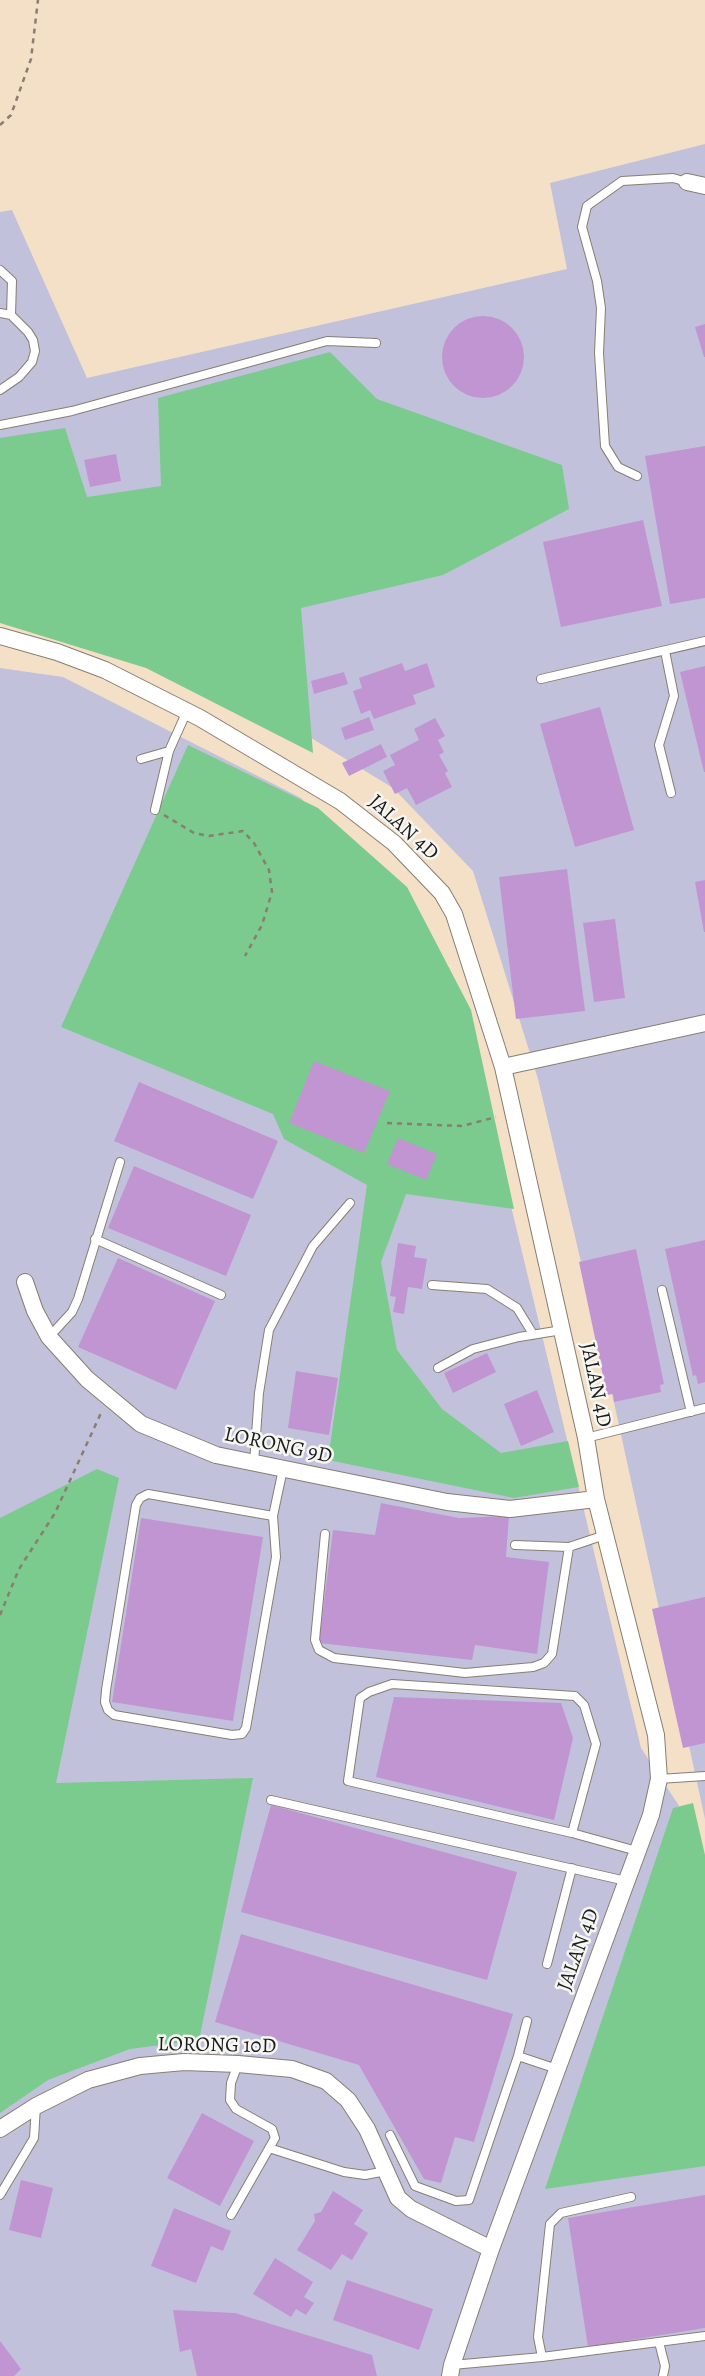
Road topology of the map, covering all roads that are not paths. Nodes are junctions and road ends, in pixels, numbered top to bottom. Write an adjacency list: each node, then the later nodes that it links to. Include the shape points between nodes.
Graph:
1 (687, 182): 2 (street); 9 (lane, via 673,178 622,181 587,206 582,227 601,308 605,446 618,467)
2 (705, 186)
3 (0, 270): 5 (lane, via 12,281)
4 (0, 313): 5 (lane)
5 (11, 315): 7 (lane, via 28,332 35,351 19,377)
6 (376, 343): 8 (lane, via 327,341 72,411)
7 (0, 390)
8 (0, 425)
9 (637, 476)
10 (0, 636): 14 (street, JALAN 4D, via 105,670)
11 (705, 641): 12 (lane)
12 (665, 651): 13 (lane); 17 (lane, via 674,696 659,745)
13 (541, 679)
14 (187, 711): 15 (lane); 20 (street, JALAN 4D, via 341,801 394,843 442,893 454,914)
15 (169, 751): 16 (lane); 18 (lane)
16 (141, 759)
17 (671, 793)
18 (155, 810)
19 (705, 1023): 20 (street)
20 (503, 1067): 28 (street, JALAN 4D)
21 (120, 1162): 23 (lane)
22 (350, 1203): 35 (lane, via 313,1246 269,1330)
23 (95, 1239): 27 (lane); 30 (lane, via 75,1306)
24 (25, 1282): 30 (street, LORONG 9D)
25 (432, 1285): 29 (lane, via 487,1289 517,1308)
26 (662, 1290): 33 (lane)
27 (221, 1295)
28 (562, 1330): 29 (lane); 34 (street, JALAN 4D)
29 (533, 1334): 31 (lane, via 473,1349)
30 (49, 1337): 35 (street, LORONG 9D, via 87,1379 141,1424 216,1455)
31 (438, 1368)
32 (705, 1408): 33 (lane)
33 (691, 1412): 34 (lane)
34 (586, 1438): 37 (street, JALAN 4D)
35 (254, 1463): 36 (street, LORONG 9D)
36 (283, 1469): 37 (street, LORONG 9D, via 447,1502 510,1509); 38 (lane)
37 (596, 1499): 40 (street, JALAN 4D)
38 (273, 1516): 38 (lane, via 276,1557 242,1734 114,1715 105,1702 106,1690 140,1497 148,1494)
39 (325, 1534): 42 (lane, via 315,1640 319,1650 334,1658 465,1673 533,1667 552,1654)
40 (605, 1535): 42 (lane); 44 (street, JALAN 4D, via 656,1735)
41 (516, 1545): 42 (lane)
42 (569, 1546)
43 (705, 1776): 44 (lane)
44 (659, 1779): 47 (street, JALAN 4D)
45 (271, 1800): 48 (lane)
46 (572, 1833): 46 (lane, via 596,1744 584,1705 575,1696 392,1684 360,1698 348,1781); 47 (lane)
47 (637, 1850): 49 (street, JALAN 4D)
48 (572, 1868): 49 (lane); 50 (lane)
49 (626, 1881): 54 (street, JALAN 4D)
50 (547, 1964)
51 (527, 2021): 52 (lane)
52 (518, 2056): 54 (lane); 57 (lane, via 469,2200 456,2201 415,2186)
53 (238, 2064): 55 (street, LORONG 10D, via 140,2066 88,2080); 58 (lane, via 230,2099 236,2109 272,2129 275,2138); 59 (street, LORONG 10D, via 292,2069 326,2081 348,2100)
54 (557, 2069): 63 (street, JALAN 4D)
55 (36, 2106): 56 (street, LORONG 10D); 60 (lane, via 34,2138)
56 (0, 2129)
57 (390, 2135)
58 (269, 2148): 59 (lane, via 344,2172); 62 (lane)
59 (386, 2171): 63 (street, LORONG 10D, via 398,2198 411,2209)
60 (0, 2195)
61 (631, 2197): 66 (lane, via 561,2213 550,2224 538,2337)
62 (230, 2215)
63 (491, 2249): 67 (street, JALAN 4D)
64 (705, 2336): 65 (lane)
65 (659, 2342): 66 (lane); 68 (lane)
66 (542, 2357): 67 (lane)
67 (451, 2370)
68 (663, 2376)

